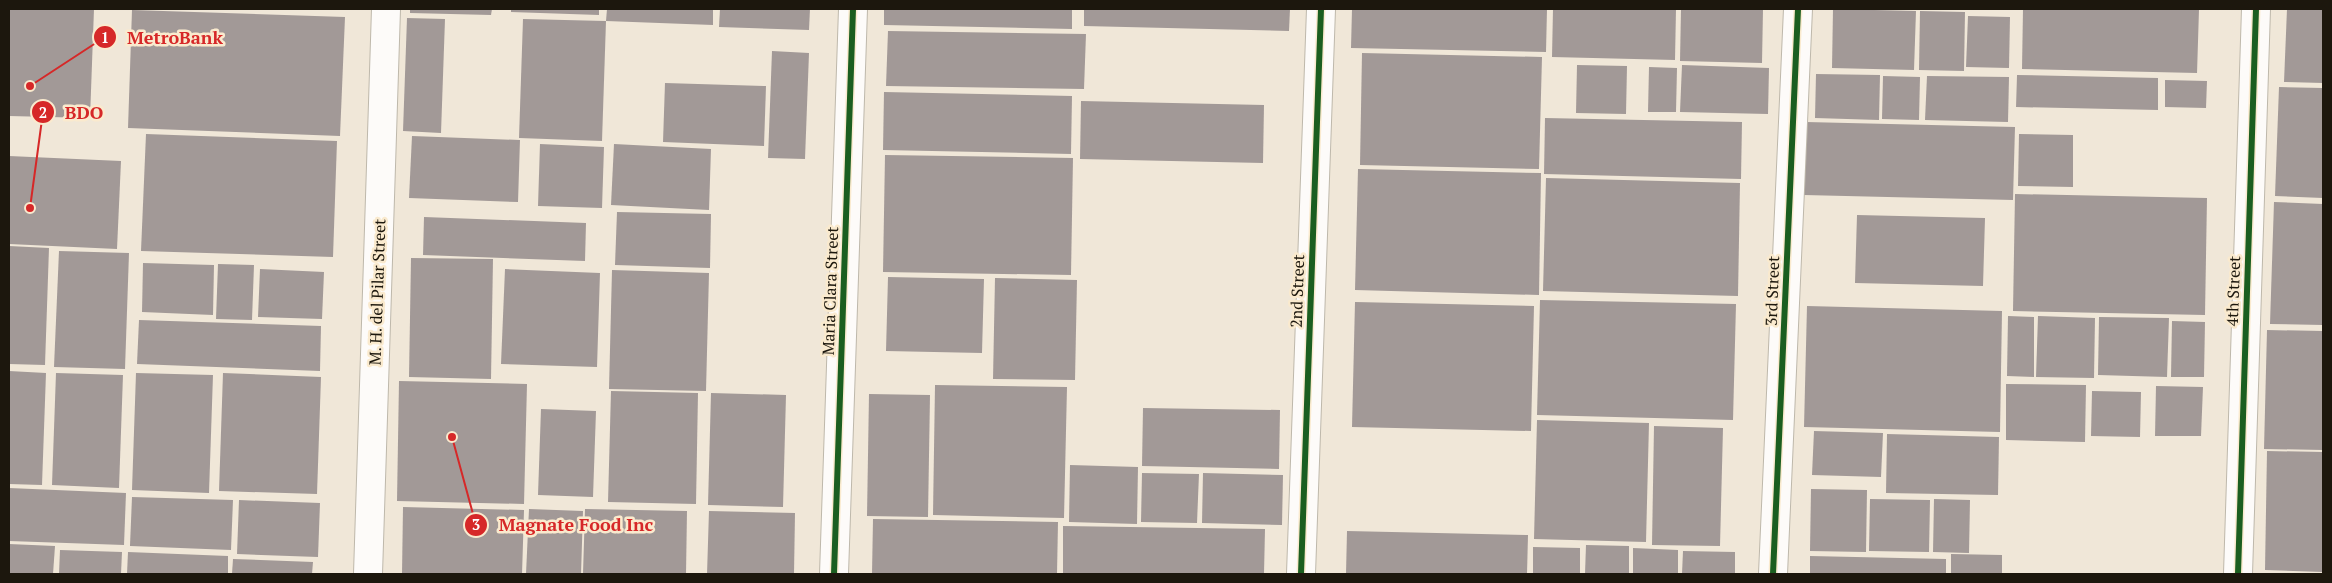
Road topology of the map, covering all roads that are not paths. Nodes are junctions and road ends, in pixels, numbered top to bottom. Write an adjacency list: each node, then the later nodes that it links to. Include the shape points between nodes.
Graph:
1 (386, 9): 6 (street, M. H. del Pilar Street)
2 (853, 9): 7 (street, Maria Clara Street)
3 (1320, 9): 8 (street, 2nd Street)
4 (1798, 9): 9 (street, 3rd Street)
5 (2256, 9): 10 (street, 4th Street)
6 (368, 574)
7 (834, 574)
8 (1301, 574)
9 (1773, 574)
10 (2238, 574)

